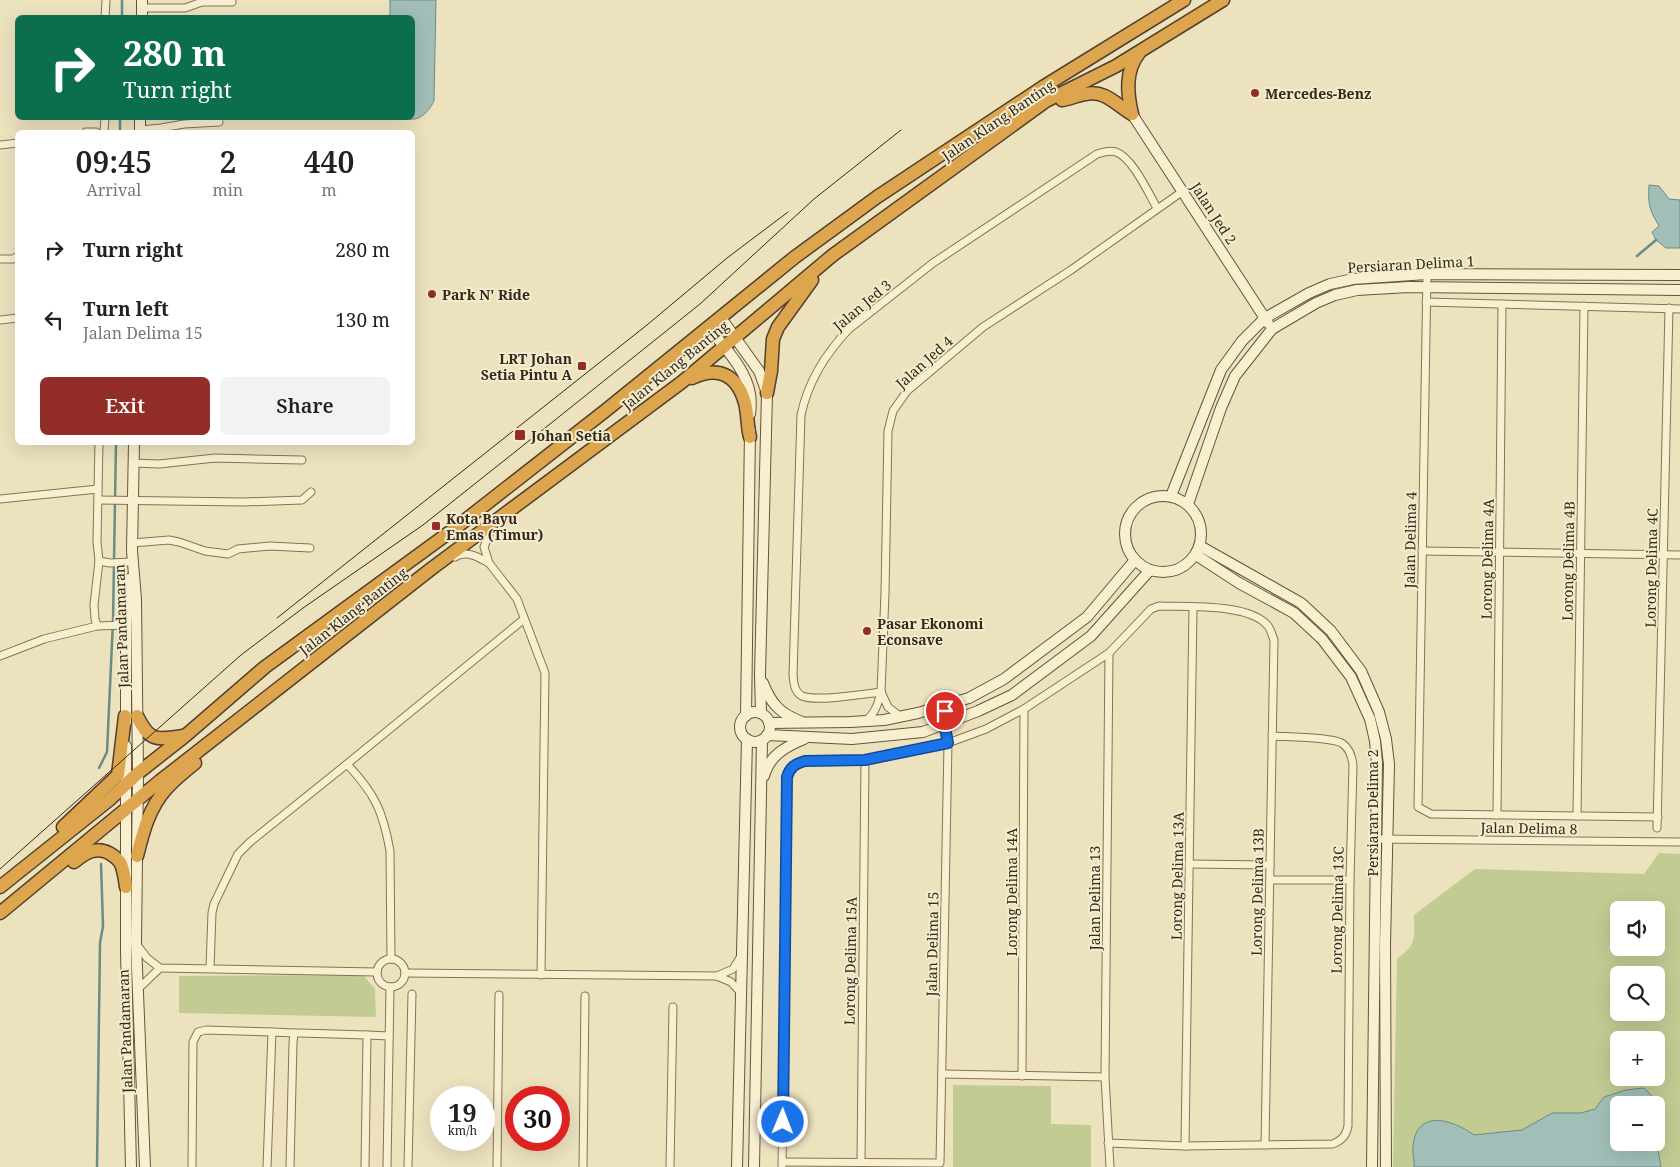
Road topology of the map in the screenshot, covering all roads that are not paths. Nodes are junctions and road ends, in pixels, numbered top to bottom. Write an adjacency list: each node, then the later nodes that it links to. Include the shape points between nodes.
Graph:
1 (106, 0): 7 (street)
2 (1184, 0): 30 (highway, Jalan Klang Banting, via 1043,87 877,197 795,257)
3 (1228, 0): 5 (street)
4 (232, 2): 6 (street, via 202,2 185,8)
5 (1219, 2): 8 (highway, Jalan Klang Banting)
6 (145, 8)
7 (105, 15)
8 (1141, 52): 9 (highway, Jalan Klang Banting); 10 (highway, via 1130,72 1128,94)
9 (1046, 102): 10 (highway, via 1096,93); 17 (highway, Jalan Klang Banting)
10 (1132, 114): 15 (street, Jalan Jed 2)
11 (219, 122): 12 (street)
12 (151, 130)
13 (15, 144): 14 (street)
14 (0, 146)
15 (1183, 191): 16 (street, Jalan Jed 4); 31 (street, Jalan Jed 2)
16 (1157, 208): 73 (street, Jalan Jed 4, via 1071,270 983,327 907,391 893,412 888,431); 73 (street, Jalan Jed 3, via 1125,158 1117,152 1096,154 933,263 855,324 820,366 808,389 801,415 794,685 802,696 809,697)
17 (833, 255): 35 (highway, Jalan Klang Banting); 38 (highway, via 778,327 773,339)
18 (15, 258): 19 (street)
19 (0, 259)
20 (1427, 274): 21 (street, Persiaran Delima 1); 22 (street, Jalan Delima 4); 31 (street, Persiaran Delima 1, via 1354,279 1330,284)
21 (1680, 276)
22 (1427, 287): 23 (street, Persiaran Delima 1); 24 (street, Jalan Delima 4); 34 (street, Persiaran Delima 1, via 1357,290 1335,295)
23 (1680, 290)
24 (1426, 302): 25 (street); 55 (street, Jalan Delima 4)
25 (1502, 304): 26 (street); 56 (street, Lorong Delima 4A)
26 (1584, 306): 27 (street); 57 (street, Lorong Delima 4B)
27 (1669, 308): 28 (street); 58 (street, Lorong Delima 4C)
28 (1680, 309)
29 (15, 318): 32 (street)
30 (721, 318): 33 (highway, Jalan Klang Banting); 35 (street)
31 (1265, 318): 34 (street, Jalan Jed 2); 46 (street, Persiaran Delima 1, via 1242,341 1221,370)
32 (0, 320)
33 (708, 328): 36 (street); 86 (highway, Jalan Klang Banting, via 454,529 264,668)
34 (1272, 329): 50 (street, Persiaran Delima 1, via 1235,376)
35 (733, 338): 36 (highway, Jalan Klang Banting); 38 (street, via 759,371)
36 (723, 346): 37 (highway, Jalan Klang Banting); 39 (street, via 748,385 751,396)
37 (682, 382): 39 (highway, via 713,371 732,379 745,403); 51 (highway, Jalan Klang Banting)
38 (767, 393): 72 (street)
39 (750, 437): 80 (street)
40 (99, 445): 44 (street)
41 (134, 445): 43 (street)
42 (302, 460): 43 (street, via 215,458 159,464)
43 (133, 463): 49 (street)
44 (98, 488): 47 (street); 48 (street)
45 (311, 492): 49 (street, via 302,500)
46 (1171, 496): 50 (street); 60 (street, via 1156,496 1133,509 1127,520 1125,541)
47 (0, 499)
48 (101, 500): 49 (street); 61 (street)
49 (134, 500): 52 (street)
50 (1188, 504): 54 (street, via 1200,523 1202,534)
51 (504, 514): 63 (street, via 490,529 484,547); 64 (highway, Jalan Klang Banting)
52 (132, 547): 53 (street, via 169,540 228,554 238,549 270,546); 62 (street, Jalan Pandamaran); 79 (street, Jalan Pandamaran, via 136,599)
53 (310, 548)
54 (1198, 550): 65 (street, via 1187,565 1176,571); 103 (street, Persiaran Delima 2, via 1301,603 1331,631 1361,671 1379,712 1386,739 1389,764)
55 (1422, 551): 56 (street); 99 (street, Jalan Delima 4, via 1418,807 1431,814)
56 (1500, 552): 57 (street); 99 (street, Lorong Delima 4A)
57 (1581, 553): 58 (street); 100 (street, Lorong Delima 4B)
58 (1663, 555): 59 (street); 101 (street, Lorong Delima 4C)
59 (1680, 555)
60 (1135, 560): 65 (street); 74 (street, via 1087,617 1066,634 1004,679 969,698)
61 (98, 561): 62 (street); 69 (street, via 94,605)
62 (126, 562): 68 (street, Jalan Pandamaran)
63 (489, 563): 64 (street, via 462,553); 67 (street, via 517,599)
64 (431, 568): 75 (highway, Jalan Klang Banting)
65 (1150, 570): 85 (street, via 1091,636 1012,695)
66 (1193, 607): 70 (street, via 1159,606 1151,609); 87 (street, Lorong Delima 13B, via 1253,615 1267,625 1274,640); 106 (street, Lorong Delima 13A)
67 (524, 618): 93 (street); 120 (street, via 545,673)
68 (122, 625): 69 (street); 79 (street, Jalan Pandamaran)
69 (97, 626): 71 (street, via 44,639)
70 (1109, 653): 76 (street); 135 (street, Jalan Delima 13)
71 (0, 656)
72 (760, 675): 78 (street); 83 (street, via 778,709)
73 (881, 692): 81 (street, via 888,707); 82 (street, Jalan Jed 4, via 876,708)
74 (949, 703): 77 (street); 85 (street)
75 (256, 707): 97 (highway, Jalan Klang Banting); 105 (highway, via 166,789 144,827)
76 (1024, 709): 91 (street, via 986,729); 134 (street, Lorong Delima 14A)
77 (927, 710): 81 (street); 85 (street)
78 (761, 713): 80 (street); 84 (street)
79 (131, 716): 86 (highway, via 147,734 157,738); 94 (street, Jalan Pandamaran); 95 (street, Jalan Pandamaran); 110 (highway, via 118,775 17,868)
80 (746, 716): 90 (street, via 741,728)
81 (901, 717): 82 (street)
82 (865, 721): 83 (street)
83 (805, 722): 84 (street)
84 (769, 723): 89 (street, via 770,729)
85 (944, 725): 88 (street, via 923,732 861,738); 91 (street, Jalan Delima 15)
86 (185, 736): 94 (highway, Jalan Klang Banting)
87 (1272, 736): 107 (street, Lorong Delima 13B); 109 (street, Lorong Delima 13C, via 1331,740 1342,743 1351,753)
88 (808, 737): 89 (street); 96 (street, via 781,749 767,767)
89 (765, 738): 90 (street, via 756,742); 96 (street)
90 (747, 739): 96 (street); 114 (street)
91 (948, 743): 92 (street); 133 (street, Jalan Delima 15)
92 (865, 760): 139 (street, Lorong Delima 15A); 140 (street, via 805,761 792,767 787,777)
93 (347, 764): 115 (street, via 374,795 387,836 390,851); 117 (street, via 238,854 214,904)
94 (138, 773): 95 (highway, Jalan Klang Banting); 97 (street, Jalan Pandamaran)
95 (127, 783): 98 (street, Jalan Pandamaran); 110 (highway, Jalan Klang Banting)
96 (762, 787): 153 (street)
97 (137, 800): 98 (highway, Jalan Klang Banting); 105 (street, Jalan Pandamaran)
98 (126, 809): 111 (street, Jalan Pandamaran); 112 (highway, Jalan Klang Banting)
99 (1497, 815): 100 (street)
100 (1577, 816): 101 (street)
101 (1658, 817): 102 (street, Lorong Delima 4C)
102 (1657, 828)
103 (1382, 839): 104 (street, Jalan Delima 8); 155 (street, Persiaran Delima 2); 156 (street, Persiaran Delima 2)
104 (1680, 842)
105 (137, 856): 113 (street, Jalan Pandamaran)
106 (1189, 864): 107 (street); 138 (street, Lorong Delima 13A)
107 (1270, 864): 108 (street, Lorong Delima 13B)
108 (1270, 880): 109 (street); 137 (street, Lorong Delima 13B)
109 (1350, 880): 137 (street, Lorong Delima 13C, via 1346,1134 1333,1144)
110 (1, 887)
111 (126, 887): 112 (highway, via 120,863 103,850 93,850 83,854 35,894); 141 (street, Jalan Pandamaran)
112 (0, 913)
113 (136, 943): 116 (street); 123 (street, Jalan Pandamaran)
114 (742, 953): 121 (street, via 733,969); 125 (street)
115 (391, 959): 118 (street, via 383,961); 119 (street, via 403,965)
116 (160, 968): 117 (street); 123 (street)
117 (210, 968): 118 (street)
118 (377, 972): 122 (street, via 379,980)
119 (405, 974): 120 (street); 122 (street, via 399,985)
120 (541, 975): 121 (street)
121 (718, 976): 125 (street, via 731,982)
122 (390, 987): 132 (street)
123 (137, 990): 142 (street, Jalan Pandamaran)
124 (412, 994): 148 (street)
125 (741, 994): 152 (street)
126 (499, 995): 149 (street)
127 (585, 996): 150 (street)
128 (673, 1007): 151 (street)
129 (272, 1032): 130 (street); 143 (street, via 206,1030 194,1037); 144 (street)
130 (294, 1033): 131 (street); 145 (street)
131 (367, 1035): 132 (street); 146 (street)
132 (389, 1036): 147 (street)
133 (943, 1074): 134 (street); 139 (street, Jalan Delima 15, via 940,1163)
134 (1022, 1076): 135 (street)
135 (1105, 1077): 136 (street, Jalan Delima 13)
136 (1108, 1143): 138 (street); 154 (street, Jalan Delima 13)
137 (1265, 1144): 138 (street)
138 (1185, 1146)
139 (860, 1162): 140 (street)
140 (782, 1165)
141 (131, 1167)
142 (145, 1167)
143 (192, 1167)
144 (267, 1167)
145 (290, 1167)
146 (365, 1167)
147 (387, 1167)
148 (408, 1167)
149 (497, 1167)
150 (583, 1167)
151 (670, 1167)
152 (737, 1167)
153 (754, 1167)
154 (1110, 1167)
155 (1372, 1167)
156 (1386, 1167)

